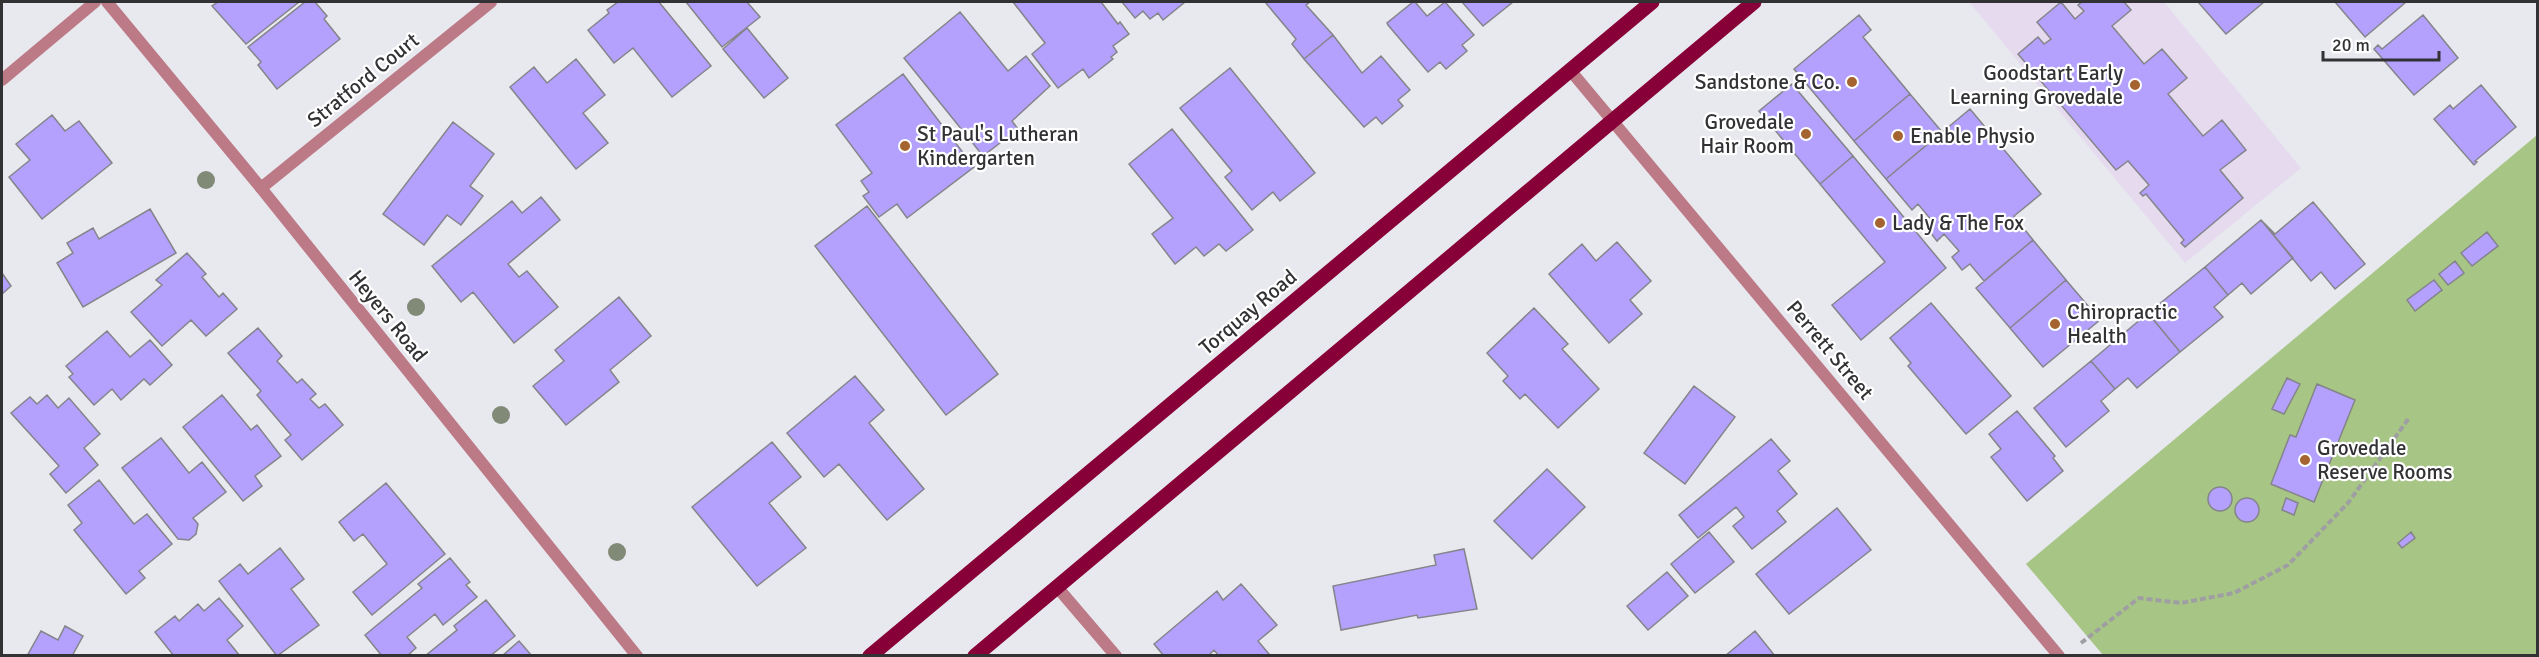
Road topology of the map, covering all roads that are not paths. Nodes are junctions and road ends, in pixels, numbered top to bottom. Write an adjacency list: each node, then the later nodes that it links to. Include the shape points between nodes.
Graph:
1 (95, 2): 7 (street)
2 (107, 2): 9 (street, Heyers Road)
3 (491, 2): 9 (street, Stratford Court)
4 (1652, 2): 6 (main road, Torquay Road)
5 (1754, 2): 8 (main road)
6 (1570, 70): 8 (street, Perrett Street); 12 (main road, Torquay Road)
7 (2, 80)
8 (1612, 119): 10 (main road); 15 (street, Perrett Street)
9 (261, 188): 11 (street, Heyers Road)
10 (1057, 587): 13 (main road); 14 (street)
11 (637, 656)
12 (870, 656)
13 (975, 656)
14 (1116, 656)
15 (2059, 656)

